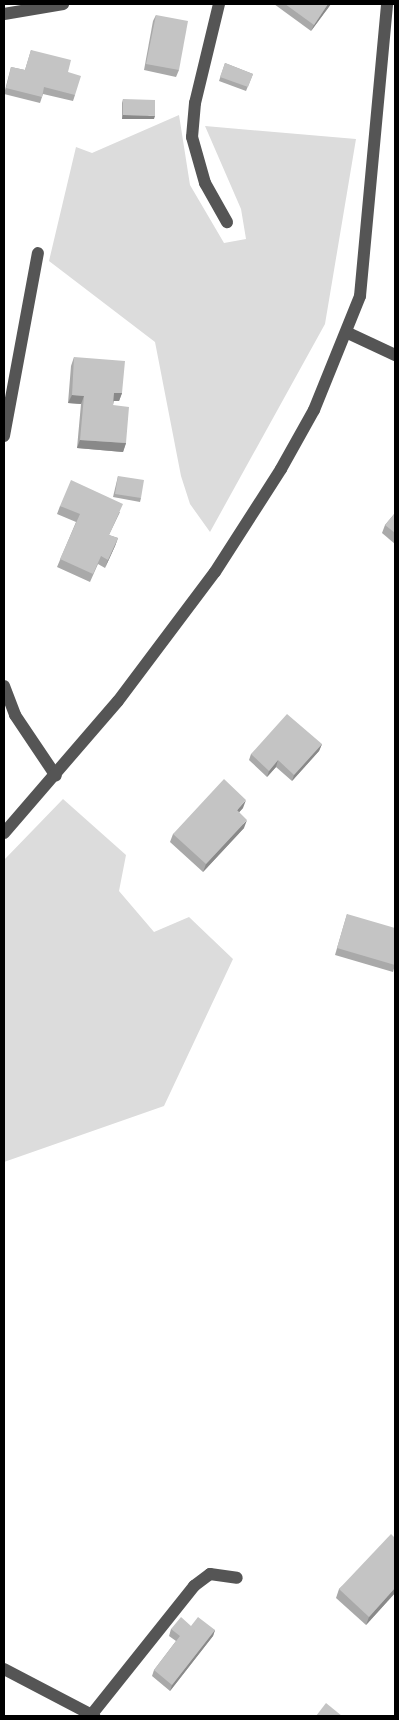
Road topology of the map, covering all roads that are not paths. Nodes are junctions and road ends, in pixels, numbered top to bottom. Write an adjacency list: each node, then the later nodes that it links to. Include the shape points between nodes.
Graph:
1 (63, 4): 4 (street)
2 (220, 4): 5 (street, via 195,103 192,137 205,183)
3 (387, 4): 7 (street, via 360,296)
4 (4, 14)
5 (227, 222)
6 (38, 253): 9 (street)
7 (348, 333): 8 (street); 11 (street, via 304,427 215,572 118,701)
8 (395, 354)
9 (4, 436)
10 (4, 686): 11 (street, via 15,716)
11 (56, 776): 12 (street)
12 (4, 832)
13 (237, 1578): 15 (street, via 210,1574 194,1586)
14 (4, 1669): 15 (street)
15 (93, 1715)

